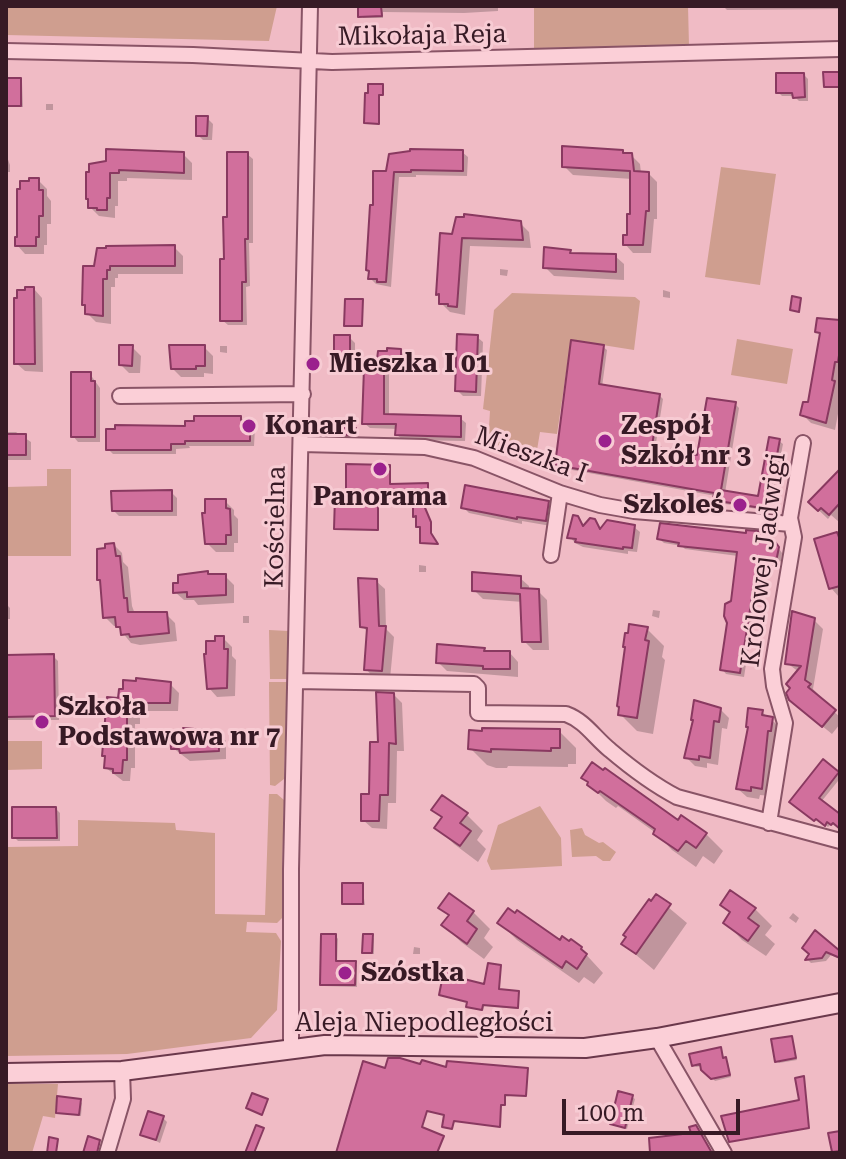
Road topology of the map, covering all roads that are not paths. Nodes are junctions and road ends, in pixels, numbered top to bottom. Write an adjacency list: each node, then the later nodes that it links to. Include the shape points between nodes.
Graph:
1 (310, 6): 4 (street, Kościelna)
2 (840, 49): 4 (street, Mikołaja Reja)
3 (6, 51): 4 (street, Mikołaja Reja)
4 (310, 62): 5 (street, Kościelna)
5 (303, 394): 6 (street); 8 (street, Kościelna)
6 (120, 396)
7 (803, 443): 10 (street, Królowej Jadwigi)
8 (301, 444): 9 (street, Mieszka I, via 444,450); 12 (street, Kościelna)
9 (560, 493): 10 (street, Mieszka I, via 634,511); 11 (street)
10 (791, 524): 13 (street, Królowej Jadwigi, via 794,537 772,669 785,732)
11 (551, 555)
12 (296, 681): 13 (street, via 474,684 478,713 566,714 669,793); 17 (street, Kościelna)
13 (769, 823): 14 (street)
14 (840, 841)
15 (840, 1003): 16 (main road, Aleja Niepodległości)
16 (657, 1038): 17 (main road, Aleja Niepodległości, via 574,1049 364,1044); 21 (street)
17 (291, 1048): 18 (main road, Aleja Niepodległości)
18 (122, 1071): 19 (main road, Aleja Niepodległości); 20 (street, via 123,1099)
19 (6, 1073)
20 (107, 1153)
21 (724, 1153)

